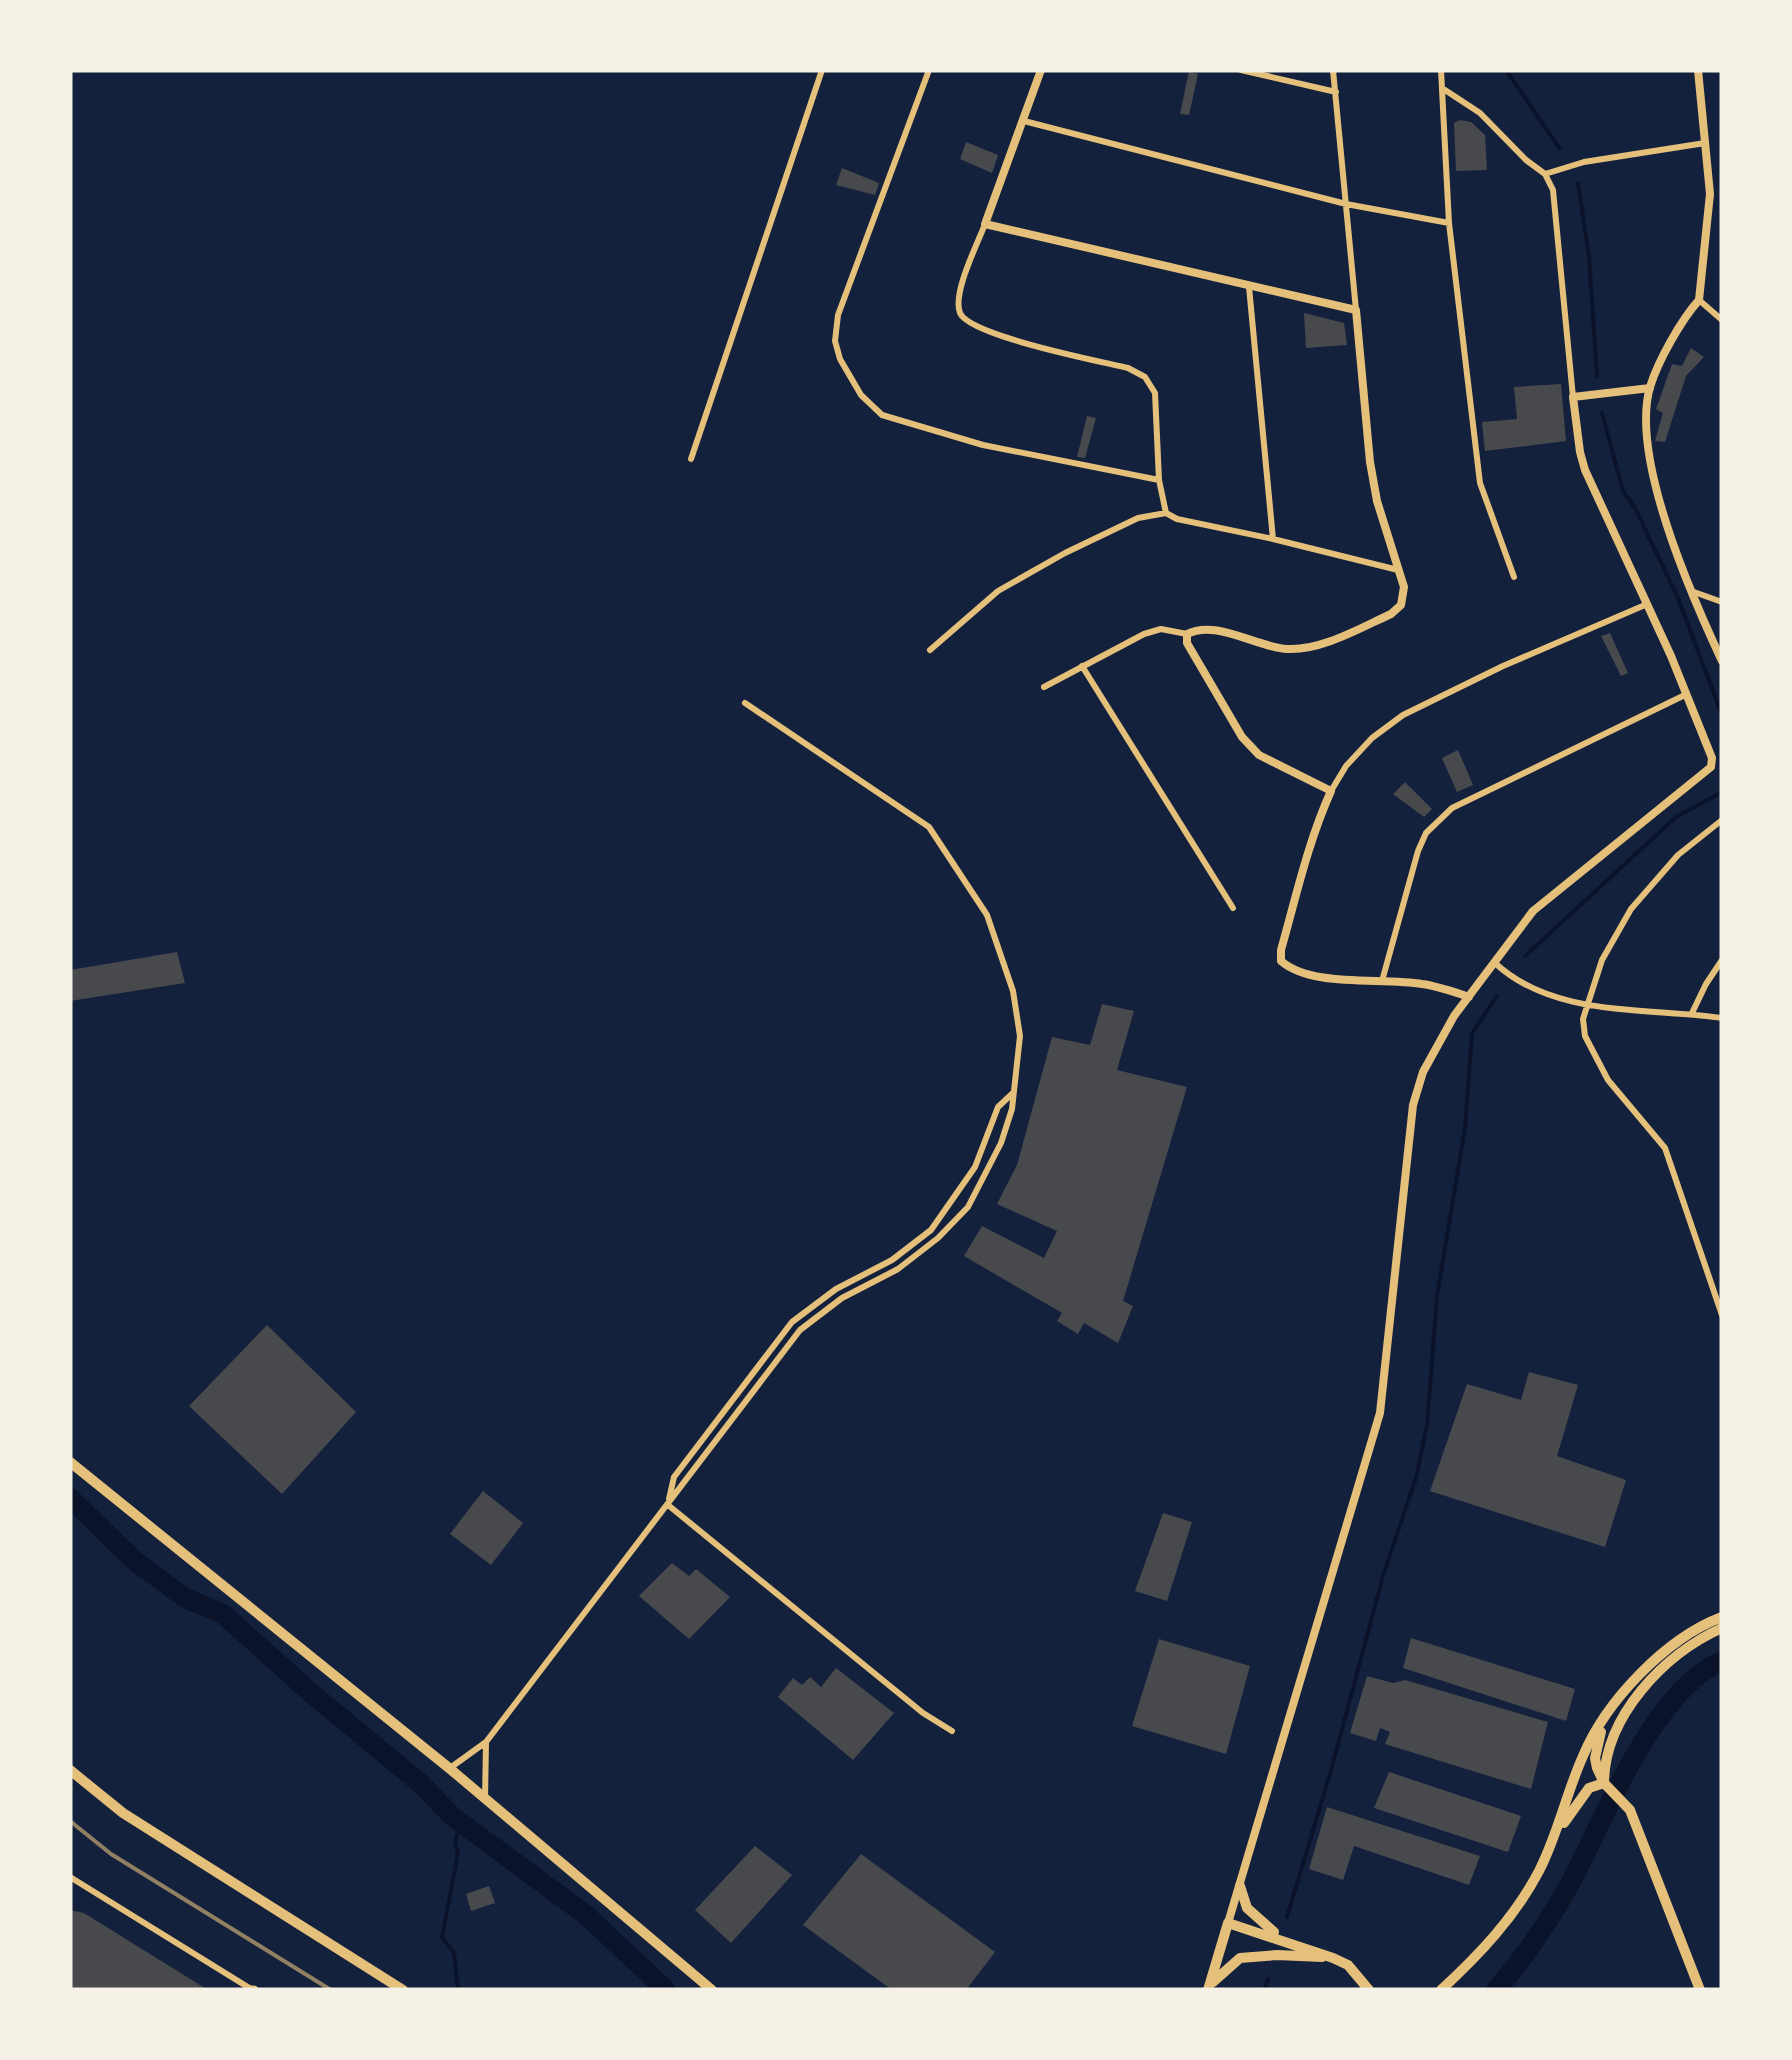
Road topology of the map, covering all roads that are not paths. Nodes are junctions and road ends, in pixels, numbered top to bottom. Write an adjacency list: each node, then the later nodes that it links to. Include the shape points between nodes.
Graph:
1 (822, 70): 22 (street)
2 (930, 70): 23 (street, via 835,328 849,378 882,415 983,445)
3 (1041, 70): 10 (street)
4 (1240, 70): 9 (street)
5 (1334, 70): 9 (street)
6 (1441, 70): 8 (street)
7 (1698, 70): 11 (street)
8 (1444, 89): 12 (street); 14 (street)
9 (1336, 92): 13 (street)
10 (1024, 121): 13 (street); 15 (street)
11 (1705, 143): 12 (street); 17 (street, via 1710,194)
12 (1546, 174): 21 (street)
13 (1346, 204): 14 (street); 18 (street)
14 (1449, 223): 27 (street, via 1480,483)
15 (986, 224): 16 (street); 23 (street, via 963,282 960,314 1000,336 1145,377 1155,394)
16 (1249, 288): 18 (street); 25 (street)
17 (1699, 300): 19 (street); 20 (street)
18 (1356, 310): 26 (street, via 1370,462)
19 (1722, 320)
20 (1650, 388): 21 (street); 28 (street, via 1651,467)
21 (1574, 397): 30 (street, via 1585,470)
22 (691, 459)
23 (1159, 480): 24 (street)
24 (1166, 513): 25 (street); 32 (street, via 1103,533 998,591)
25 (1272, 538): 26 (street)
26 (1400, 570): 31 (street, via 1401,605 1391,614 1312,647 1288,649 1205,630)
27 (1514, 577)
28 (1694, 592): 29 (street); 33 (street)
29 (1722, 602)
30 (1645, 605): 36 (street); 38 (street, via 1403,715 1372,738)
31 (1186, 634): 34 (street, via 1144,634); 38 (street, via 1194,659 1259,756)
32 (930, 650)
33 (1722, 661)
34 (1082, 666): 35 (street); 40 (street)
35 (1044, 687)
36 (1687, 694): 42 (street, via 1712,758 1706,774 1532,911); 43 (street, via 1452,808 1418,851)
37 (746, 703): 48 (street, via 929,827 987,915 1013,991 1020,1036)
38 (1331, 791): 43 (street, via 1282,961 1313,976)
39 (1722, 820): 45 (street, via 1678,855 1631,908)
40 (1232, 908)
41 (1722, 960): 46 (street)
42 (1495, 963): 44 (street); 45 (street, via 1541,993)
43 (1382, 980): 44 (street)
44 (1469, 997): 62 (street, via 1417,1088 1380,1413)
45 (1586, 1004): 46 (street); 49 (street, via 1585,1036 1593,1056 1665,1148)
46 (1692, 1014): 47 (street)
47 (1722, 1018)
48 (1014, 1092): 51 (street, via 1002,1144 968,1207 898,1269 800,1330); 51 (street, via 998,1107 976,1167 931,1230 792,1322 674,1477)
49 (1722, 1316)
50 (72, 1472): 56 (main road)
51 (668, 1505): 54 (street); 55 (street)
52 (1721, 1619): 53 (main road, via 1689,1633); 58 (main road, via 1637,1698 1606,1753)
53 (1606, 1714): 58 (main road, via 1595,1758); 60 (main road, via 1583,1754)
54 (952, 1730)
55 (486, 1742): 56 (street); 59 (street)
56 (449, 1768): 59 (main road)
57 (70, 1770): 70 (main road, via 123,1813)
58 (1607, 1785): 60 (main road, via 1589,1788); 74 (main road, via 1630,1810)
59 (485, 1800): 71 (main road)
60 (1555, 1836): 73 (main road, via 1501,1929)
61 (70, 1877): 69 (street)
62 (1240, 1886): 63 (street); 64 (main road, via 1254,1918)
63 (1228, 1923): 64 (main road); 65 (main road)
64 (1298, 1944): 67 (main road)
65 (1222, 1945): 66 (main road); 68 (main road)
66 (1240, 1958): 67 (main road); 68 (main road)
67 (1333, 1958): 72 (main road)
68 (1208, 1989)
69 (252, 1990)
70 (402, 1990)
71 (712, 1990)
72 (1369, 1990)
73 (1442, 1990)
74 (1700, 1990)

